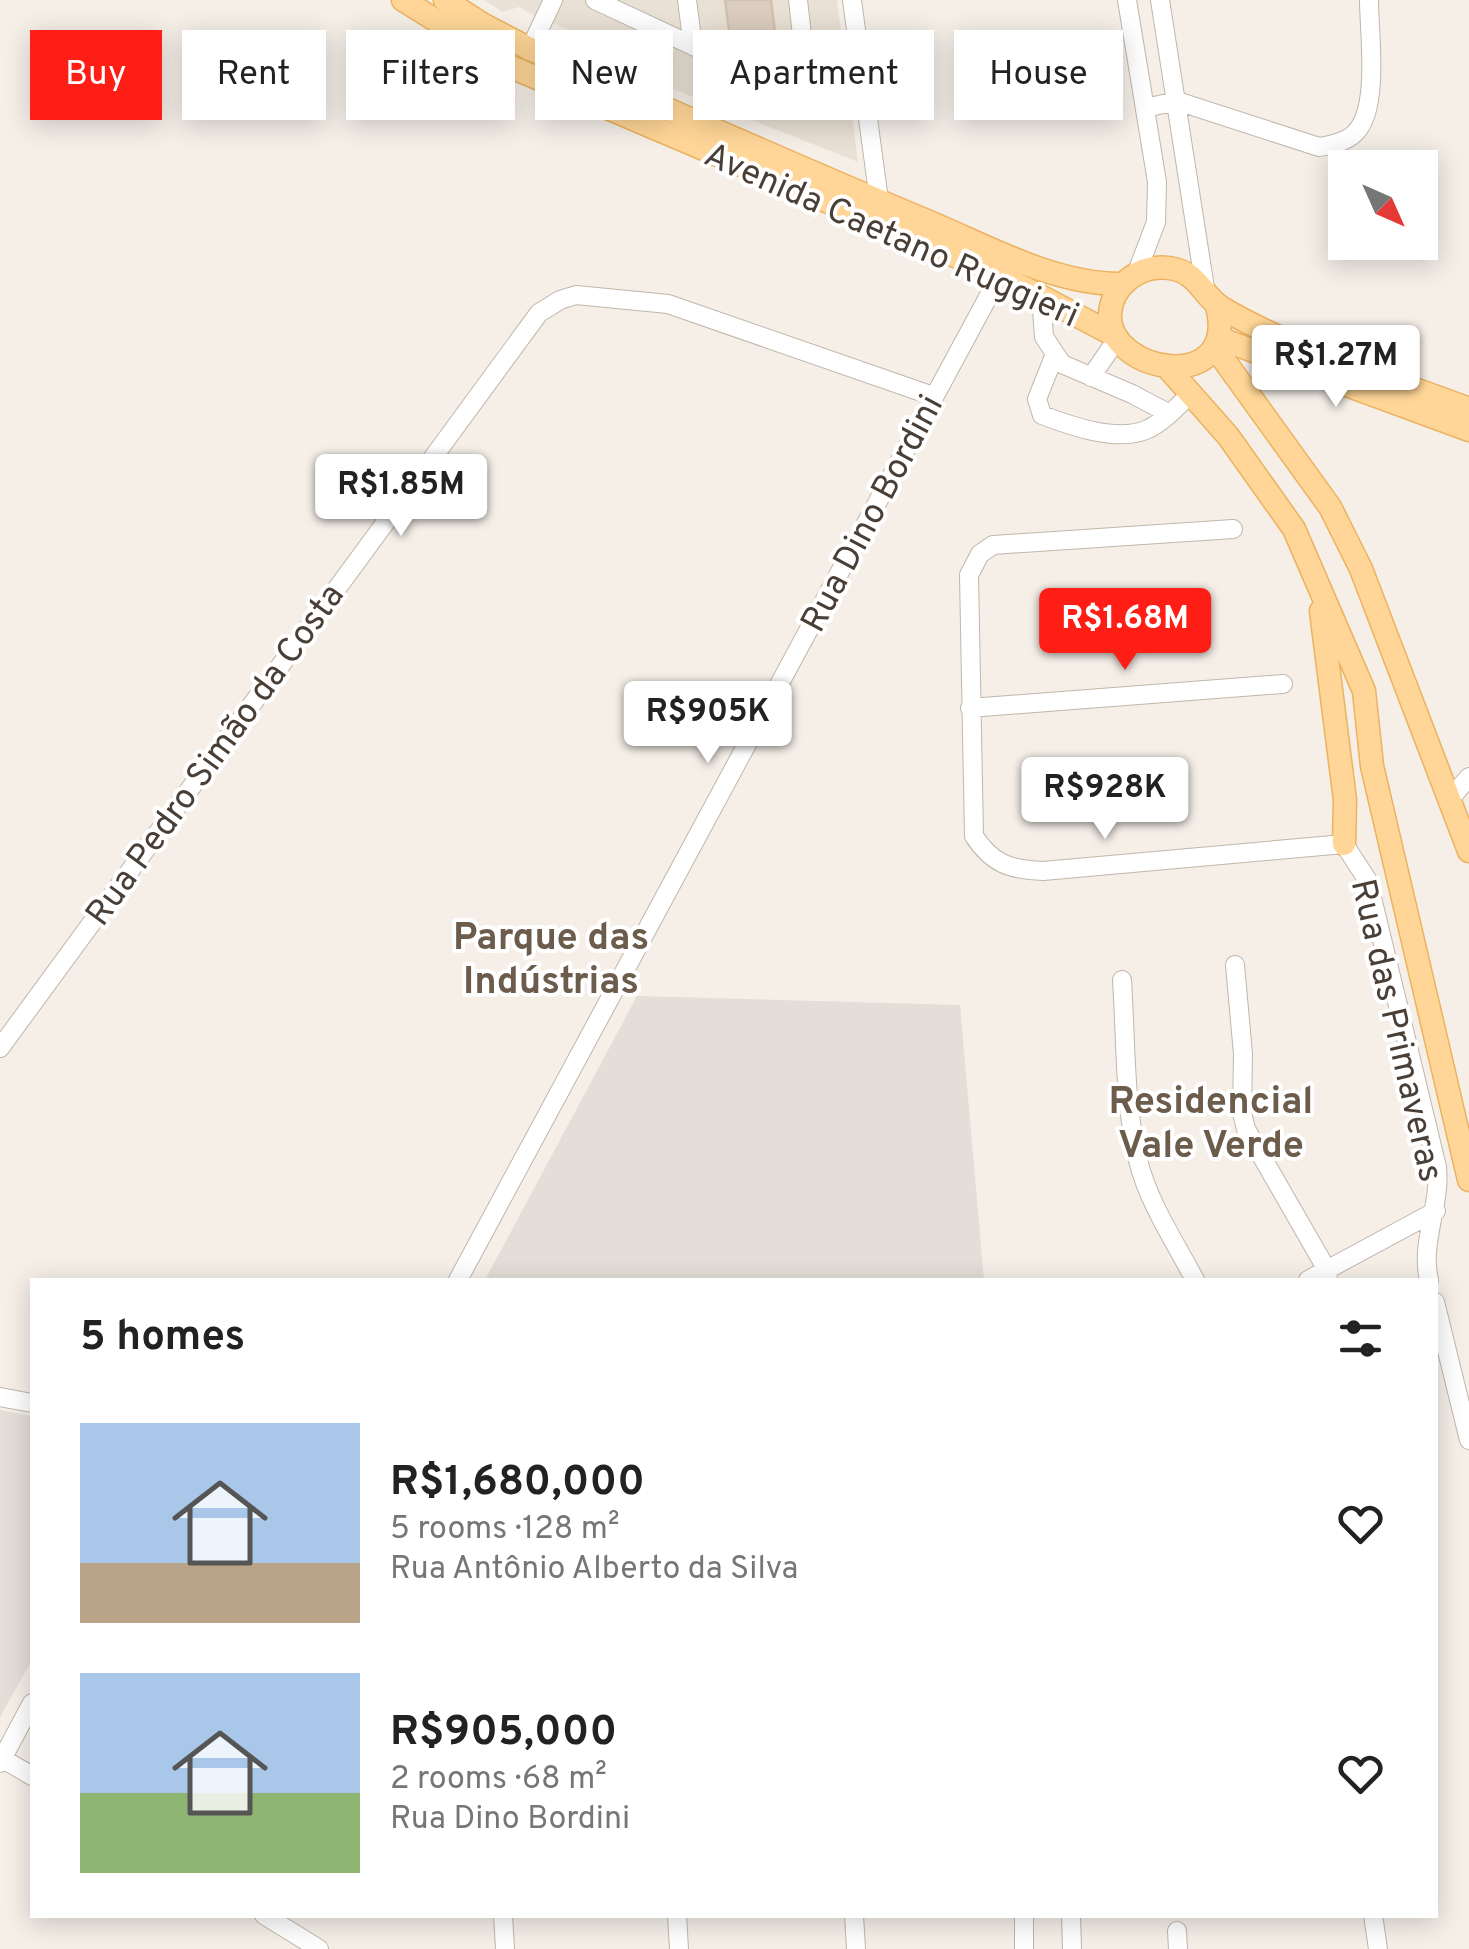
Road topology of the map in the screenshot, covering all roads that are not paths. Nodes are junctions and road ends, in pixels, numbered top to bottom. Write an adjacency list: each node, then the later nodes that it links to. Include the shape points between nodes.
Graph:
1 (402, 0): 17 (main road, Avenida Caetano Ruggieri, via 524,74)
2 (445, 0): 13 (main road, Avenida Caetano Ruggieri)
3 (553, 0): 13 (street)
4 (594, 0): 12 (street)
5 (687, 0): 12 (street)
6 (798, 0): 11 (street)
7 (852, 0): 16 (street)
8 (1127, 0): 15 (street)
9 (1160, 0): 14 (street)
10 (1369, 0): 14 (street, via 1370,98 1364,121 1338,143 1318,147)
11 (801, 30)
12 (693, 46)
13 (530, 49): 16 (main road, Avenida Caetano Ruggieri)
14 (1177, 101): 15 (street); 20 (street)
15 (1145, 108): 18 (street, via 1156,222)
16 (879, 200): 18 (main road, Avenida Caetano Ruggieri, via 1062,277 1096,284)
17 (1000, 275): 19 (main road, Avenida Caetano Ruggieri); 27 (street, Rua Dino Bordini)
18 (1130, 278): 20 (main road, via 1157,267 1175,269); 21 (main road, via 1110,315)
19 (1040, 295): 21 (main road, Avenida Caetano Ruggieri); 23 (street, via 1044,338)
20 (1211, 297): 22 (main road); 28 (main road, via 1278,336)
21 (1116, 337): 24 (main road, via 1139,357); 25 (street)
22 (1218, 344): 24 (main road, via 1185,366); 30 (main road); 36 (main road, via 1330,507 1361,569)
23 (1055, 354): 25 (street); 29 (street, via 1037,400 1042,415 1126,435 1150,429)
24 (1167, 367): 26 (main road)
25 (1091, 376): 29 (street)
26 (1191, 394): 29 (street); 32 (main road, via 1264,482)
27 (934, 396): 41 (street, Rua Pedro Simão da Costa, via 668,304 576,295 539,313); 45 (street, Rua Dino Bordini)
28 (1469, 409)
29 (1168, 414)
30 (1469, 430)
31 (1233, 530): 34 (street, via 993,545 969,575)
32 (1317, 578): 37 (main road, via 1345,800); 42 (main road, via 1364,691 1372,766)
33 (1283, 684): 34 (street)
34 (970, 708): 37 (street, via 974,836 1000,864 1043,871)
35 (1469, 777): 36 (street)
36 (1450, 800): 38 (main road)
37 (1344, 844): 43 (street, Rua das Primaveras, via 1368,881 1436,1167)
38 (1469, 851)
39 (1235, 965): 44 (street, via 1246,1129)
40 (1122, 980): 46 (street, via 1138,1162)
41 (0, 1048)
42 (1469, 1180)
43 (1436, 1211): 44 (street); 47 (street, Rua das Primaveras, via 1426,1246)
44 (1328, 1275)
45 (459, 1278)
46 (1194, 1278)
47 (1430, 1278)
48 (1438, 1314): 51 (street)
49 (0, 1397): 50 (street)
50 (30, 1403)
51 (1469, 1440)
52 (30, 1707): 53 (street)
53 (1, 1761): 54 (street)
54 (30, 1775)
55 (269, 1918): 62 (street)
56 (504, 1918): 63 (street)
57 (678, 1918): 64 (street)
58 (854, 1918): 65 (street)
59 (1024, 1918): 66 (street)
60 (1071, 1918): 67 (street)
61 (1373, 1918): 68 (street)
62 (319, 1949)
63 (505, 1949)
64 (679, 1949)
65 (856, 1949)
66 (1024, 1949)
67 (1072, 1949)
68 (1378, 1949)

